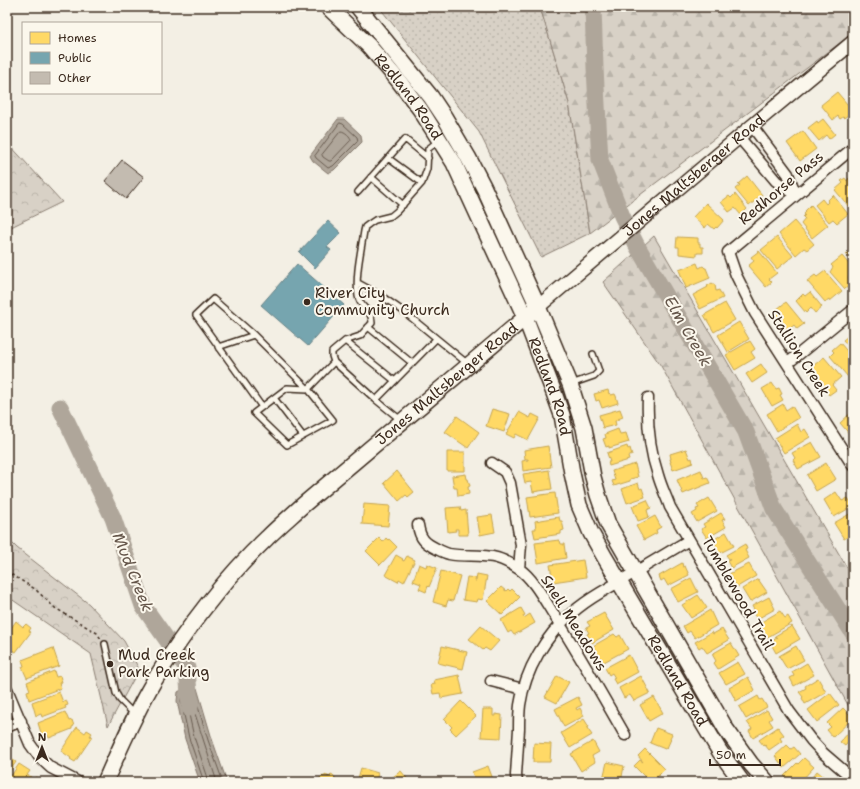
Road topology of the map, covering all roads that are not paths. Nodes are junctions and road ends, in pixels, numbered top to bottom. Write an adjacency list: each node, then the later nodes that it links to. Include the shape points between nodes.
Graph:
1 (328, 7): 5 (main road, Redland Road, via 369,46 420,109)
2 (358, 7): 5 (main road, Redland Road, via 431,97)
3 (853, 42): 4 (street, Jones Maltsberger Road)
4 (752, 126): 6 (street, Jones Maltsberger Road); 13 (street, via 788,174)
5 (447, 136): 9 (lane, via 428,149); 17 (main road, Redland Road, via 468,157); 19 (main road, Redland Road, via 454,163)
6 (739, 137): 13 (street, via 776,181); 17 (street, Jones Maltsberger Road)
7 (853, 148): 13 (street, Redhorse Pass)
8 (388, 158): 9 (lane, via 405,139); 10 (lane); 11 (lane)
9 (428, 158): 11 (lane)
10 (371, 177): 12 (lane); 14 (lane)
11 (422, 183): 14 (lane)
12 (358, 192)
13 (796, 195): 15 (street, Redhorse Pass)
14 (403, 205): 16 (lane, via 391,216 375,220 364,231)
15 (728, 252): 28 (street, Stallion Creek, via 755,313)
16 (358, 283): 20 (lane, via 358,297 372,317 372,323); 22 (lane, via 380,295)
17 (538, 307): 19 (main road, Jones Maltsberger Road); 31 (main road, Redland Road)
18 (853, 310): 28 (street)
19 (525, 318): 29 (main road, Jones Maltsberger Road); 43 (main road, Redland Road, via 562,415 575,489)
20 (368, 327): 23 (lane, via 360,336); 27 (lane)
21 (254, 335): 24 (lane); 24 (lane, via 214,299 196,315); 32 (lane)
22 (436, 339): 27 (lane); 29 (lane)
23 (345, 341): 26 (lane, via 332,352); 30 (lane)
24 (218, 347): 36 (lane)
25 (593, 354): 31 (lane, via 599,371 594,376)
26 (334, 362): 32 (lane); 35 (lane)
27 (412, 363): 30 (lane)
28 (788, 363): 40 (street, Stallion Creek)
29 (469, 365): 37 (main road, Jones Maltsberger Road)
30 (394, 381): 35 (lane)
31 (570, 384): 41 (main road, Redland Road, via 584,428 596,489)
32 (308, 389): 33 (lane, via 287,388); 38 (lane, via 333,420)
33 (274, 398): 36 (lane); 38 (lane)
34 (648, 398): 44 (street, Tumblewood Trail, via 649,429 657,474 670,507)
35 (376, 400): 37 (lane)
36 (262, 407): 38 (lane, via 254,413 287,445)
37 (403, 421): 53 (main road, Jones Maltsberger Road, via 267,538 227,580 181,640)
38 (303, 436)
39 (492, 463): 45 (street, via 505,472 510,483 521,545)
40 (853, 466)
41 (608, 524): 43 (street); 46 (main road, Redland Road)
42 (418, 525): 45 (street, Snell Meadows, via 422,539 448,554 498,558)
43 (591, 532): 47 (main road, Redland Road)
44 (689, 540): 46 (street); 59 (street, Tumblewood Trail, via 790,711 823,753)
45 (519, 569): 48 (street, Snell Meadows, via 530,579)
46 (635, 572): 47 (street); 57 (main road, Redland Road, via 726,729)
47 (619, 581): 48 (street, via 586,602); 58 (main road, Redland Road, via 720,752)
48 (560, 625): 51 (street, via 537,656); 56 (street, Snell Meadows)
49 (105, 644): 53 (lane, via 116,693)
50 (491, 681): 51 (street)
51 (523, 689): 62 (street)
52 (8, 695): 54 (street)
53 (135, 715): 61 (main road, Jones Maltsberger Road)
54 (21, 722): 55 (street); 60 (street, via 30,744 40,758 52,768)
55 (7, 726)
56 (625, 735)
57 (751, 764): 58 (street); 63 (main road, Redland Road)
58 (739, 778)
59 (853, 778)
60 (78, 782)
61 (105, 782)
62 (517, 782)
63 (767, 782)

